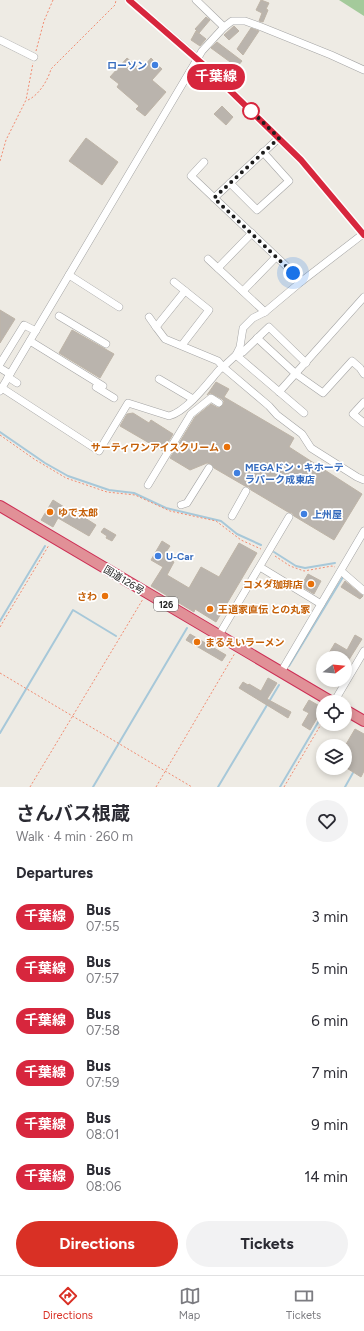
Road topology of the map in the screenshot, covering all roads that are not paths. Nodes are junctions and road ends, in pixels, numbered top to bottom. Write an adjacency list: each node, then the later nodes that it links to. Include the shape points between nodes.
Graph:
1 (130, 0): 6 (street)
2 (196, 0): 3 (street)
3 (224, 27): 6 (street); 7 (street, via 232,21 245,21)
4 (0, 40): 5 (street)
5 (34, 57)
6 (198, 59): 8 (street); 18 (street)
7 (364, 70)
8 (279, 138): 9 (street); 14 (street)
9 (264, 152): 11 (street); 11 (street, via 289,181 257,210)
10 (204, 162): 12 (street, via 191,176)
11 (230, 183): 12 (street)
12 (214, 198): 13 (street)
13 (252, 233): 15 (street); 17 (street)
14 (364, 234): 19 (street)
15 (276, 257): 19 (street); 22 (street)
16 (208, 259): 17 (street)
17 (218, 268): 22 (street)
18 (69, 275): 24 (street); 29 (street)
19 (302, 281): 25 (street)
20 (174, 282): 21 (street)
21 (185, 291): 28 (street); 33 (street, via 209,310)
22 (243, 291): 25 (street)
23 (364, 297): 35 (street)
24 (119, 307)
25 (266, 312): 34 (street, via 253,318 243,328)
26 (59, 316): 32 (street)
27 (149, 317): 28 (street)
28 (156, 327): 33 (street, via 165,339)
29 (36, 331): 31 (street); 36 (street, via 24,325)
30 (258, 338): 34 (street); 35 (street, via 269,327); 39 (street)
31 (30, 341): 41 (street); 46 (street, via 100,386)
32 (106, 344)
33 (182, 345): 37 (street, via 218,361)
34 (236, 355): 37 (street); 45 (street)
35 (306, 363): 39 (street)
36 (0, 364)
37 (223, 367): 47 (street); 53 (street, via 302,434 311,448)
38 (0, 368): 41 (street)
39 (296, 374): 40 (street, via 323,393 352,361); 45 (street)
40 (364, 374)
41 (9, 376): 43 (street); 44 (street)
42 (159, 379): 47 (street)
43 (17, 383)
44 (1, 390): 47 (street, via 99,451 128,403 169,416)
45 (279, 392): 50 (street)
46 (114, 398)
47 (193, 399)
48 (364, 402): 51 (street, via 354,414)
49 (219, 403): 54 (street, via 211,398 191,414)
50 (304, 414)
51 (364, 423)
52 (209, 468): 56 (street, via 187,503)
53 (364, 480)
54 (148, 485)
55 (246, 491): 58 (street)
56 (181, 505)
57 (0, 506): 65 (highway, 国道126号 / 126)
58 (232, 516)
59 (289, 517): 61 (street)
60 (364, 532): 62 (street)
61 (260, 567): 64 (street); 65 (street)
62 (341, 571): 63 (street); 64 (street)
63 (364, 590)
64 (321, 604): 67 (street)
65 (219, 635): 67 (highway, 国道126号 / 126)
66 (364, 651): 69 (street)
67 (281, 672): 68 (highway, 国道126号 / 126)
68 (321, 695)
69 (337, 695)
70 (352, 714): 71 (highway)
71 (364, 721)

